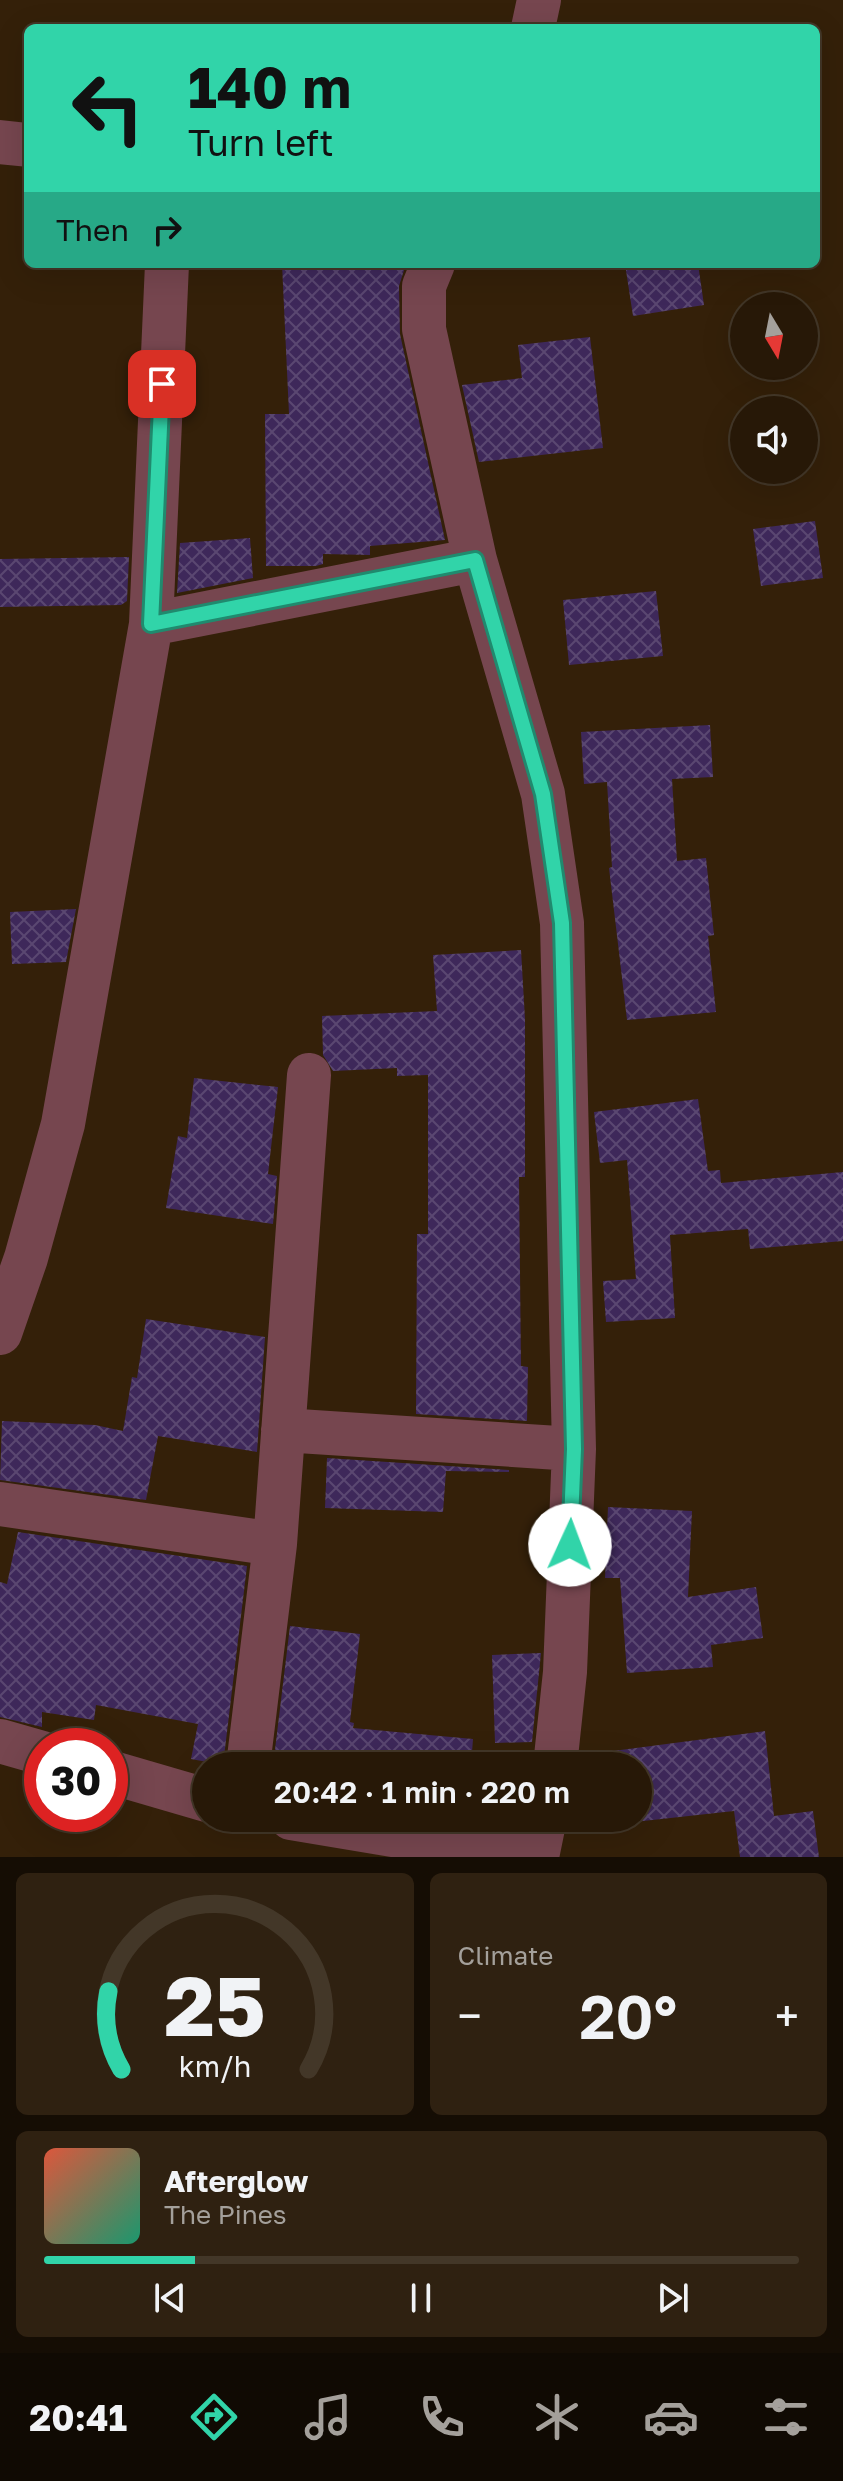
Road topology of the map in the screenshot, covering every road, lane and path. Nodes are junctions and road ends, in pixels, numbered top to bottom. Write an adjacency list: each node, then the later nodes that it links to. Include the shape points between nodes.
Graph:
1 (539, 0): 2 (street)
2 (534, 24)
3 (0, 142): 4 (street)
4 (24, 145)
5 (167, 268): 8 (street)
6 (431, 268): 7 (street, via 424,286 424,329)
7 (475, 560): 8 (street); 12 (street, via 543,794 562,923)
8 (151, 624): 10 (street, via 63,1124)
9 (309, 1075): 11 (street)
10 (0, 1333)
11 (283, 1430): 12 (street); 14 (street)
12 (574, 1449): 18 (street)
13 (0, 1504): 14 (street)
14 (275, 1544): 17 (street)
15 (0, 1741): 16 (street)
16 (24, 1748)
17 (250, 1752)
18 (557, 1752)
19 (128, 1777): 20 (street)
20 (192, 1796)
21 (375, 1832): 23 (street)
22 (542, 1832): 24 (street)
23 (524, 1857)
24 (537, 1857)

